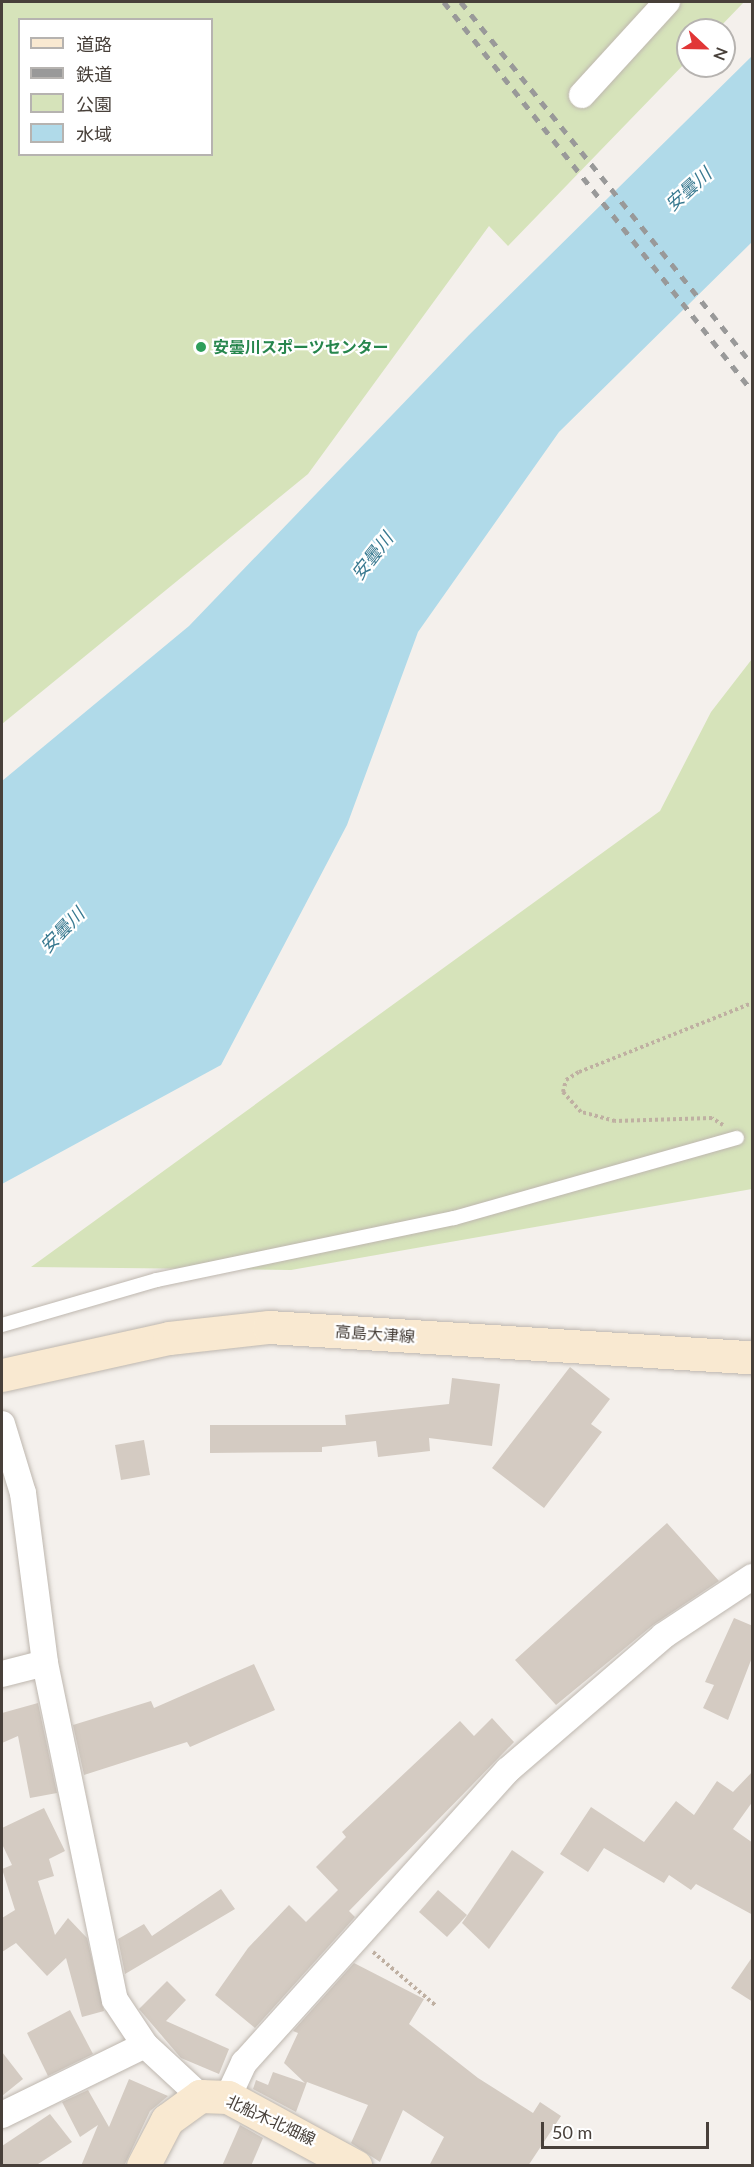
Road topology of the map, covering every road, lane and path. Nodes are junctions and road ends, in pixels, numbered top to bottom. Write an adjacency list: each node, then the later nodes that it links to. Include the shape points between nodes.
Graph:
1 (667, 2): 2 (street)
2 (582, 95)
3 (753, 1003): 4 (path, via 579,1072 566,1080 563,1092 581,1112 615,1121 712,1118)
4 (737, 1138): 5 (lane, via 454,1218 158,1280)
5 (2, 1325)
6 (753, 1357): 7 (main road, 高島大津線, via 269,1327 169,1338)
7 (2, 1375)
8 (2, 1424): 10 (street, via 23,1493)
9 (753, 1577): 12 (street, via 663,1636 508,1770)
10 (45, 1663): 11 (street); 14 (street, via 115,2000)
11 (2, 1674)
12 (357, 1938): 13 (path); 15 (street)
13 (435, 2005)
14 (145, 2045): 15 (street); 16 (street)
15 (214, 2097): 17 (main road, via 167,2120); 18 (main road, 北船木北畑線)
16 (2, 2115)
17 (143, 2166)
18 (355, 2166)

